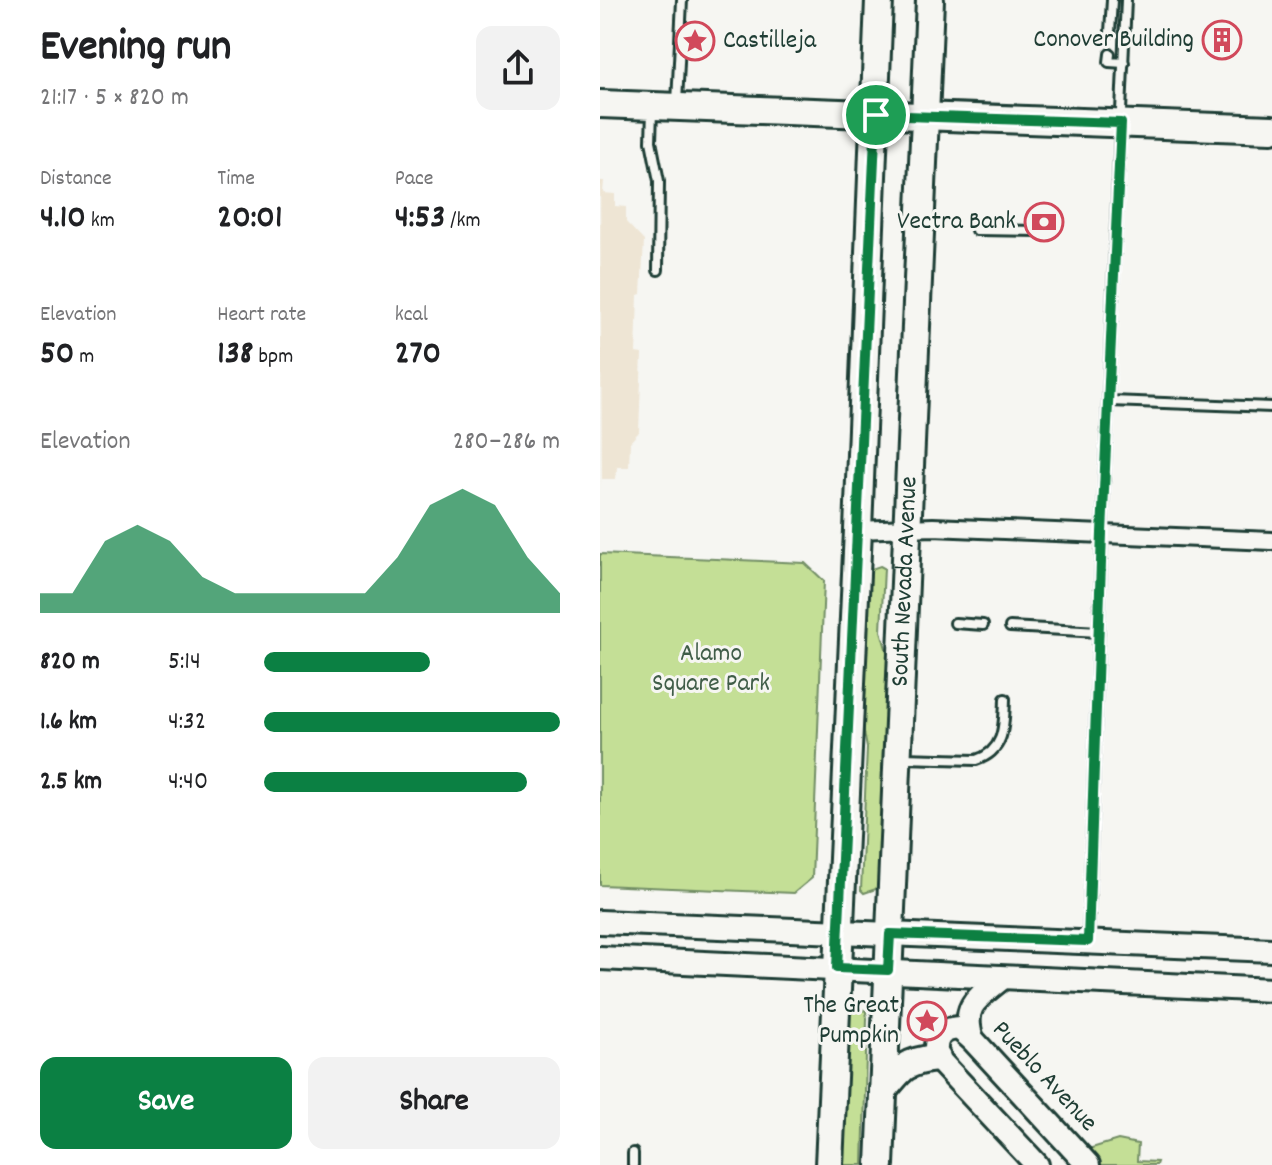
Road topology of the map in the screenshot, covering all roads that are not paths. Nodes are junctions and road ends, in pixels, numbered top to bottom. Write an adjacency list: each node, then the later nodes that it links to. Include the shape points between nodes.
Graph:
1 (682, 0): 10 (lane)
2 (879, 0): 11 (main road, South Nevada Avenue)
3 (930, 0): 12 (main road, South Nevada Avenue)
4 (1112, 0): 6 (lane)
5 (1126, 0): 8 (lane)
6 (1110, 32)
7 (1110, 54): 8 (lane, via 1109,62)
8 (1124, 63): 13 (lane)
9 (600, 104): 10 (main road)
10 (665, 107): 11 (main road); 17 (lane, via 651,141 659,181)
11 (876, 115): 12 (main road); 21 (main road, South Nevada Avenue)
12 (926, 116): 13 (main road); 20 (main road, South Nevada Avenue)
13 (1121, 123): 14 (main road); 18 (lane)
14 (1272, 129)
15 (976, 230): 16 (lane)
16 (1039, 231)
17 (658, 270)
18 (1110, 401): 19 (lane); 22 (lane)
19 (1272, 407)
20 (907, 526): 21 (street); 22 (street); 29 (main road, South Nevada Avenue)
21 (858, 530): 31 (main road, South Nevada Avenue)
22 (1102, 533): 23 (street); 27 (lane)
23 (1272, 541)
24 (955, 623): 25 (lane)
25 (983, 625)
26 (1010, 627): 27 (lane)
27 (1099, 632): 33 (lane)
28 (1005, 699): 29 (lane, via 1003,733 985,757)
29 (897, 758): 32 (main road, South Nevada Avenue)
30 (600, 922): 31 (street)
31 (839, 932): 32 (street); 36 (main road, South Nevada Avenue)
32 (890, 934): 33 (street); 37 (main road, South Nevada Avenue)
33 (1088, 941): 34 (street)
34 (1272, 950)
35 (600, 958): 36 (street)
36 (837, 968): 37 (street); 45 (main road, South Nevada Avenue)
37 (888, 970): 38 (street); 42 (main road, South Nevada Avenue)
38 (1002, 978): 39 (street); 40 (street, via 970,1007 966,1023)
39 (1272, 990)
40 (972, 1039): 41 (street, Pueblo Avenue, via 959,1028 947,1029 937,1041); 48 (street, Pueblo Avenue)
41 (937, 1058): 42 (main road, via 902,1067); 47 (street)
42 (883, 1091): 46 (main road, South Nevada Avenue)
43 (633, 1153): 44 (lane)
44 (633, 1165)
45 (829, 1165)
46 (880, 1165)
47 (1037, 1165)
48 (1088, 1165)

